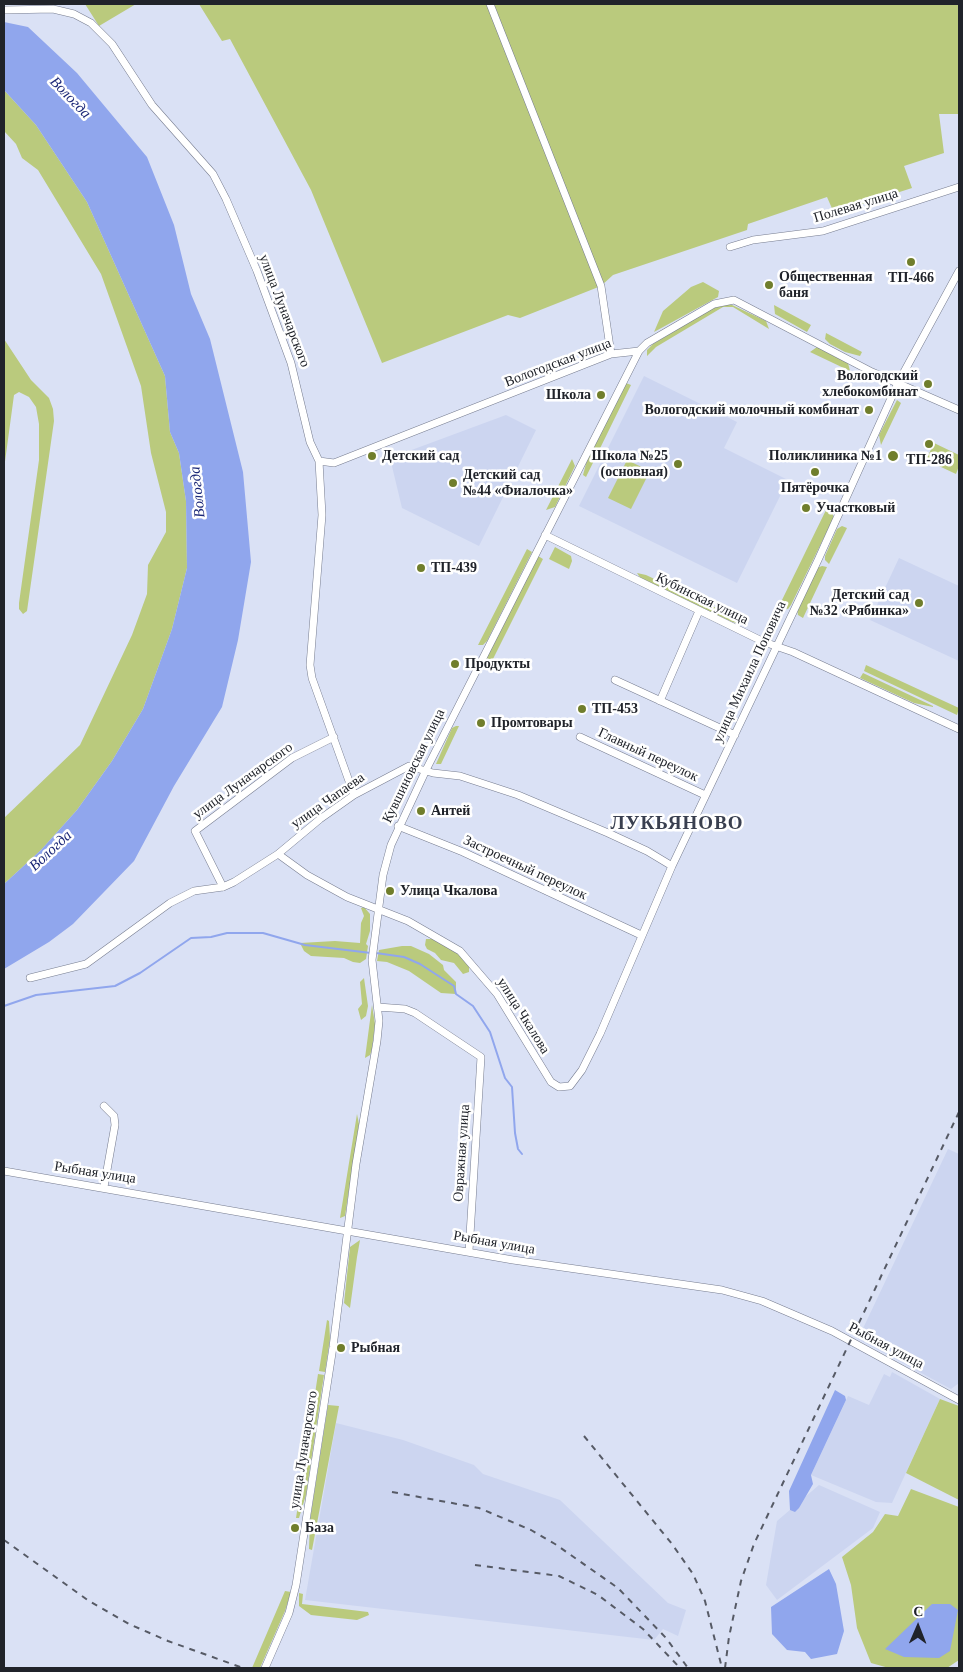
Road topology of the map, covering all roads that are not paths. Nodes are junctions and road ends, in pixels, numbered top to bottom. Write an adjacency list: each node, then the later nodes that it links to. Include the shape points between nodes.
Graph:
1 (490, 4): 7 (street, via 601,286)
2 (6, 10): 10 (street, улица Луначарского, via 53,9 74,14 91,23 112,44 152,105 213,174 258,271 296,378 310,442)
3 (959, 187): 4 (street, Полевая улица, via 823,231 753,240)
4 (730, 248)
5 (959, 271): 8 (street, улица Михаила Поповича)
6 (639, 351): 7 (street, Вологодская улица); 8 (street, via 647,343 714,304 734,300); 11 (street, Кувшиновская улица)
7 (612, 354): 10 (street, Вологодская улица, via 342,460)
8 (898, 383): 9 (street); 13 (street, улица Михаила Поповича)
9 (959, 410)
10 (319, 462): 18 (street, улица Луначарского, via 322,516 310,665)
11 (545, 535): 12 (street, Кубинская улица); 20 (street, Кувшиновская улица)
12 (698, 611): 13 (street, Кубинская улица); 15 (street)
13 (776, 646): 16 (street, Кубинская улица); 17 (street, улица Михаила Поповича)
14 (615, 680): 15 (street)
15 (660, 701): 17 (street)
16 (959, 729)
17 (734, 735): 22 (street, улица Михаила Поповича)
18 (334, 737): 21 (street, улица Луначарского); 26 (street, улица Луначарского, via 292,758 196,831)
19 (580, 737): 22 (street, Главный переулок)
20 (426, 770): 21 (street, улица Чапаева, via 404,767); 23 (street, Кувшиновская улица); 25 (street, улица Чапаева, via 460,776 518,795 608,833)
21 (354, 795): 24 (street, улица Чапаева, via 320,818)
22 (705, 795): 25 (street, улица Михаила Поповича)
23 (398, 826): 27 (street, Кувшиновская улица, via 386,860); 28 (street, Застроечный переулок, via 463,852)
24 (278, 854): 26 (street, улица Чапаева); 27 (street, улица Чкалова, via 347,897)
25 (672, 866): 28 (street, улица Михаила Поповича)
26 (222, 887): 29 (street, улица Чапаева, via 194,891 170,903 86,964)
27 (379, 908): 30 (street, Кувшиновская улица, via 372,960); 31 (street, улица Чкалова, via 408,920 464,955 497,994 551,1082 559,1088)
28 (641, 935): 31 (street, улица Михаила Поповича, via 600,1034)
29 (30, 978)
30 (378, 1007): 35 (street, Кувшиновская улица, via 377,1047); 36 (street, Овражная улица, via 415,1013 481,1057)
31 (570, 1086)
32 (104, 1106): 34 (street, via 114,1116 116,1125)
33 (4, 1171): 34 (street, Рыбная улица)
34 (104, 1187): 35 (street, Рыбная улица)
35 (348, 1230): 36 (street, Рыбная улица); 38 (street, улица Луначарского, via 334,1347 296,1585 289,1613)
36 (469, 1251): 37 (street, Рыбная улица, via 722,1290 748,1297 832,1331)
37 (959, 1400)
38 (265, 1668)

